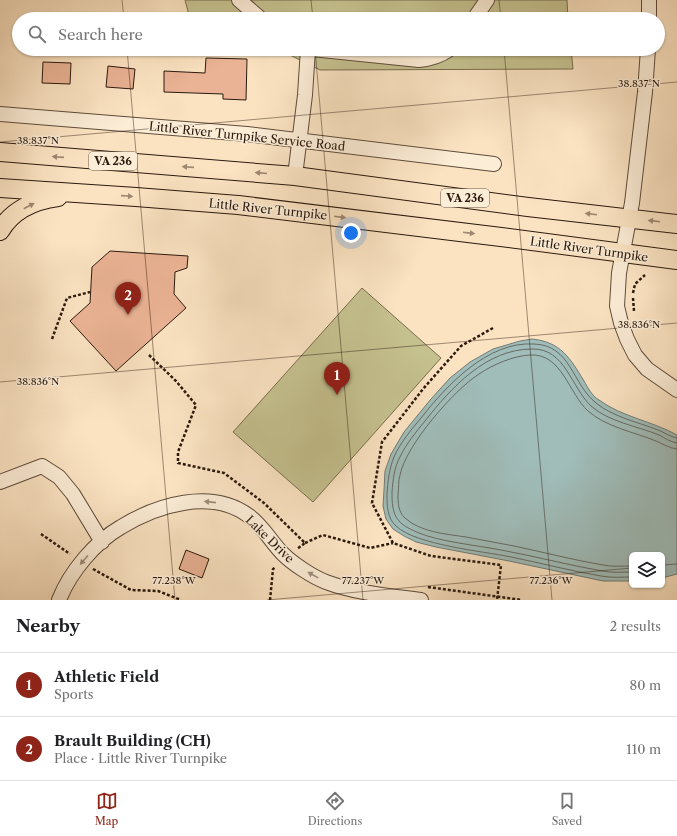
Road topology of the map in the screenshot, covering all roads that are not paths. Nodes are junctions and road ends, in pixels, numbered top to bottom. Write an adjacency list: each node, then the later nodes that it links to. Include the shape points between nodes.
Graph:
1 (239, 0): 4 (street)
2 (487, 0): 5 (street)
3 (649, 0): 6 (street)
4 (253, 12)
5 (479, 12)
6 (649, 12)
7 (307, 56): 12 (street)
8 (380, 56): 9 (street, via 419,60)
9 (438, 56)
10 (648, 56): 18 (street)
11 (0, 114): 12 (street, Little River Turnpike Service Road)
12 (299, 140): 14 (street, Little River Turnpike Service Road); 15 (street)
13 (0, 152): 15 (main road, VA 236, one-way to 13)
14 (494, 164)
15 (295, 176): 18 (main road, VA 236, one-way to 15)
16 (0, 188): 17 (main road, Little River Turnpike)
17 (88, 193): 20 (main road, one-way to 17, via 14,215 37,201); 21 (main road, Little River Turnpike, one-way to 21, via 262,208)
18 (630, 219): 19 (main road, VA 236, one-way to 18); 21 (street)
19 (677, 224)
20 (0, 231)
21 (623, 254): 22 (main road, Little River Turnpike); 23 (street, via 617,306 620,323 635,355 647,369)
22 (677, 260)
23 (677, 390)
24 (0, 482): 25 (street, via 42,466 59,477 73,494)
25 (102, 542): 26 (street, Lake Drive, one-way to 25, via 359,591 325,582 284,558 265,530 248,515 214,502 194,501 170,506 120,527); 27 (street, Lake Drive, one-way to 27, via 96,547 88,568 75,570)
26 (420, 597)
27 (60, 600)

